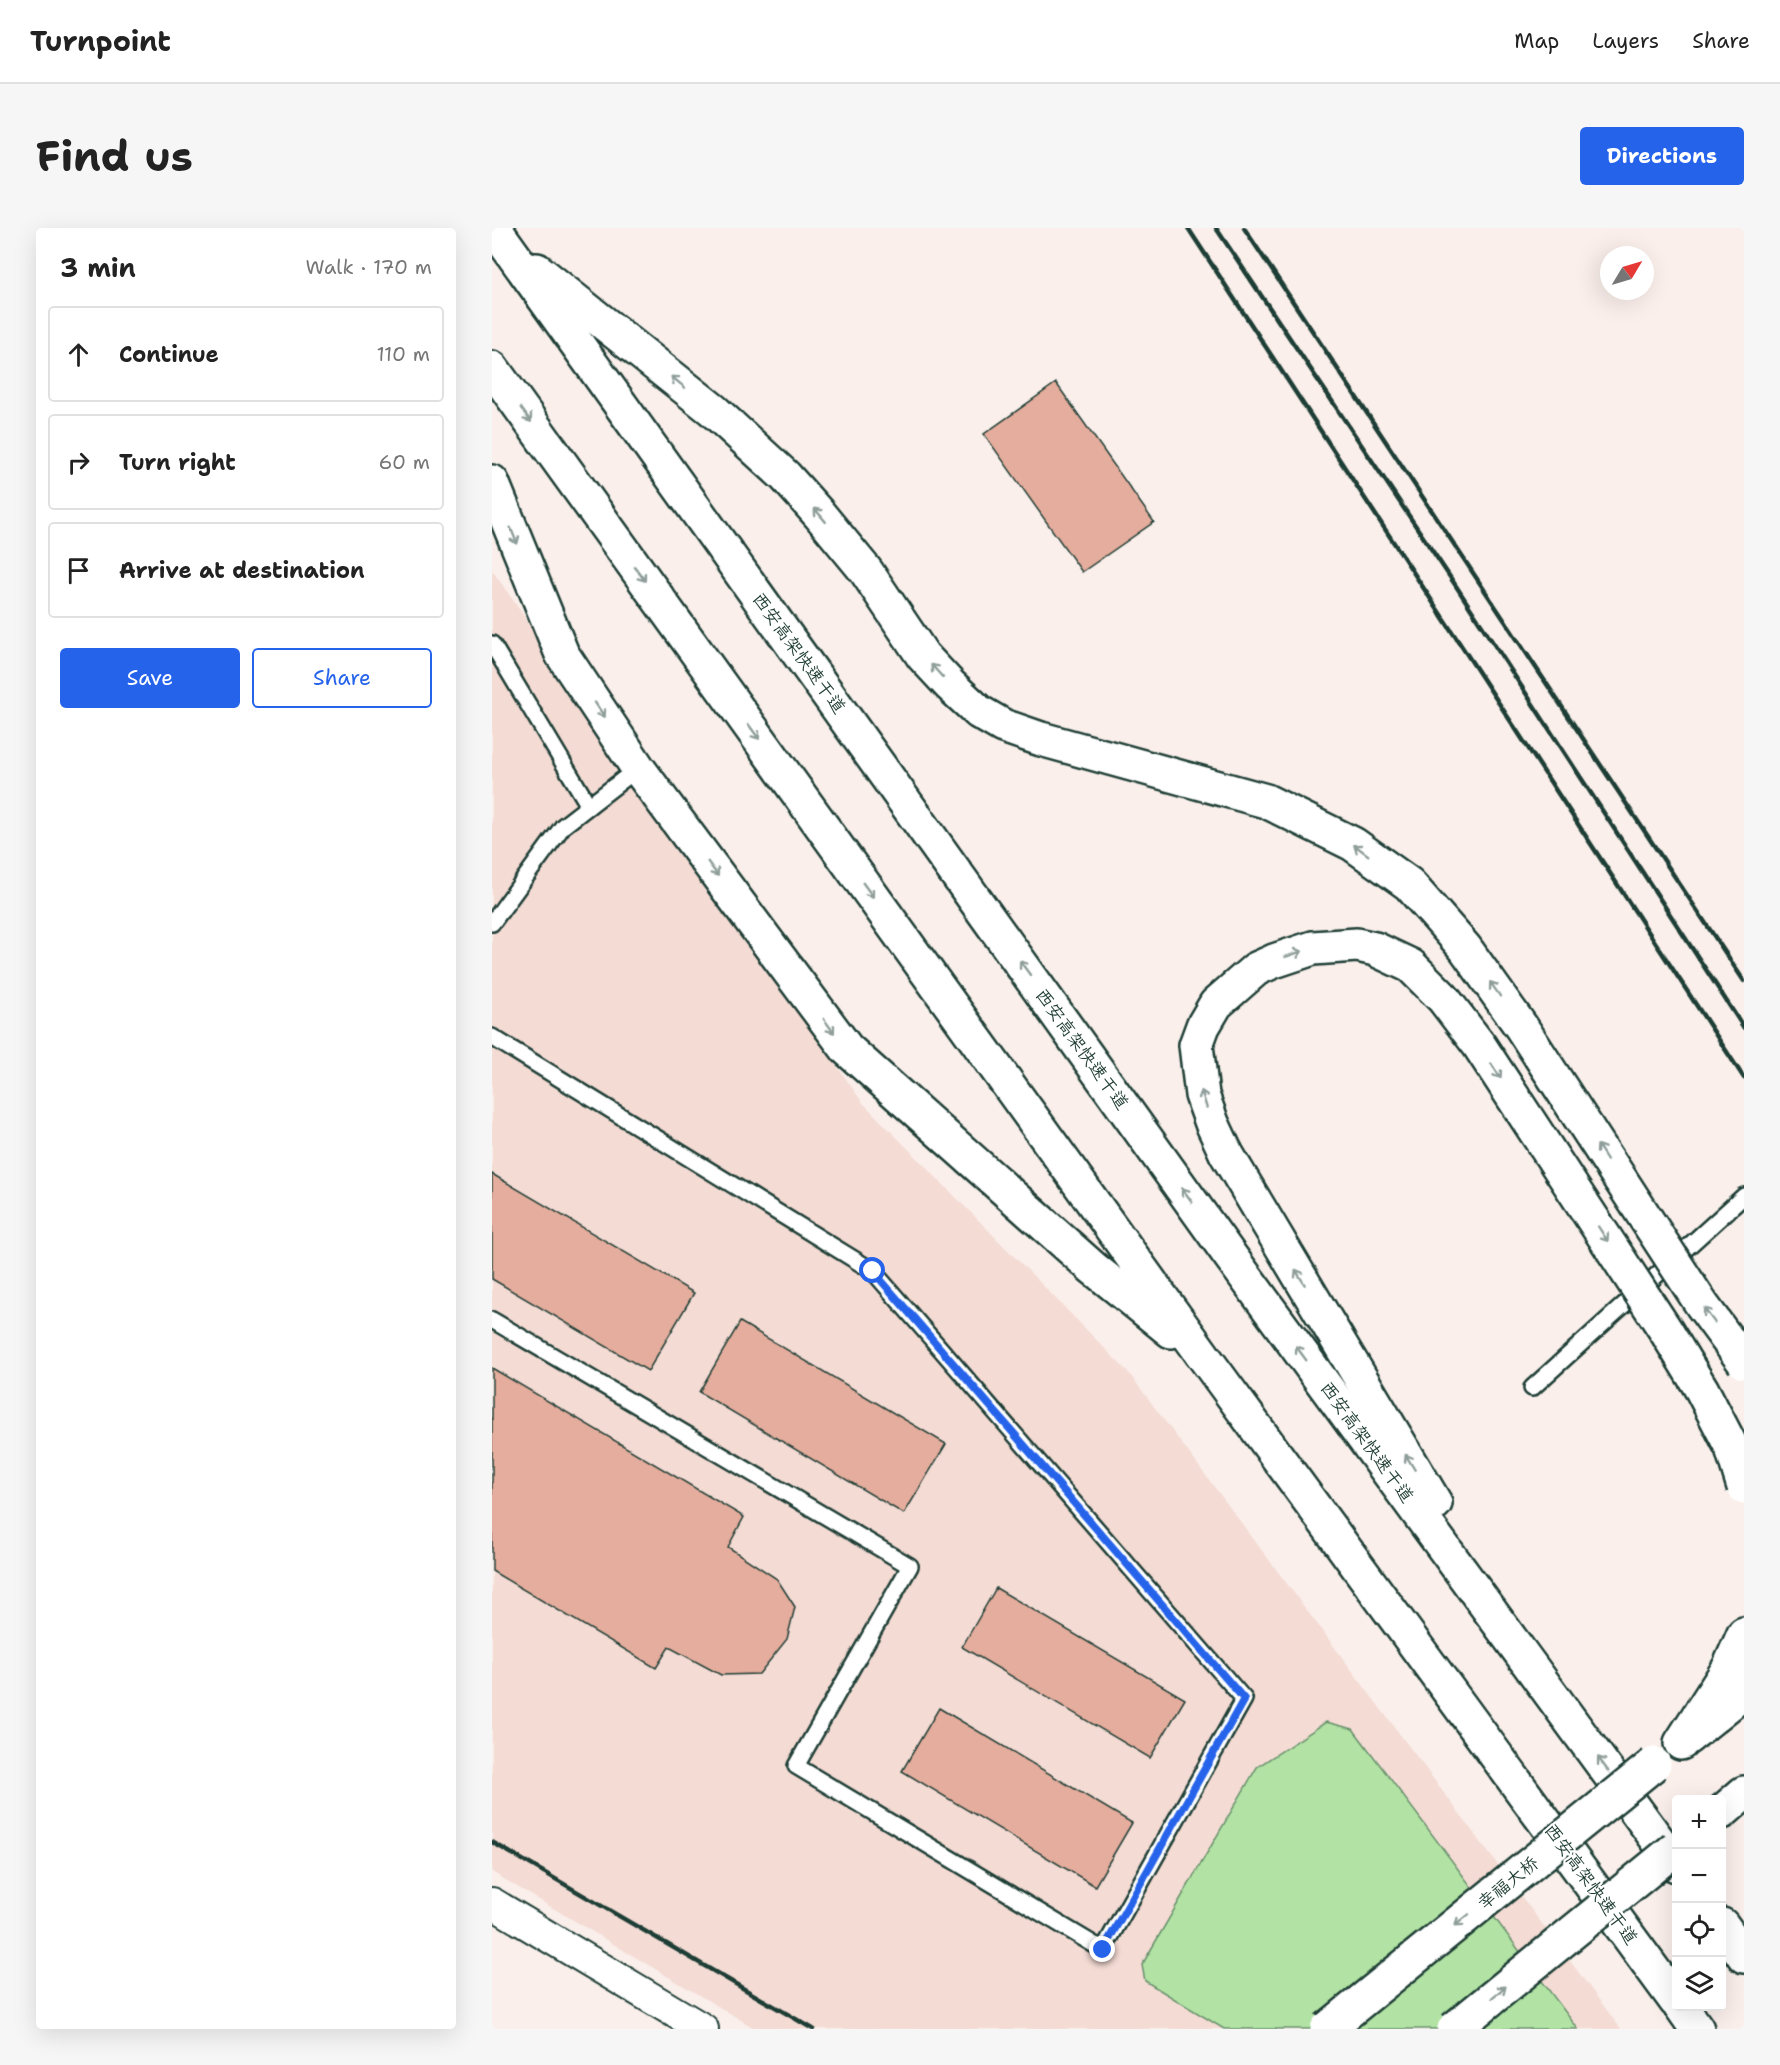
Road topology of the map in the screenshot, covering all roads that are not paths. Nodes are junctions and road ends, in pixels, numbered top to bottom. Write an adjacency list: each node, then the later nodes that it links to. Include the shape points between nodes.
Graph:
1 (503, 235): 12 (main road, one-way to 1, bridge, via 1702,1305 1466,948 1408,884 1353,844 1266,801 1041,739 1003,726 979,711 923,656 866,571 785,476 713,410); 16 (main road, 西安高架快速干道, one-way to 1, via 1221,1243)
2 (492, 368): 11 (main road, 西安高架快速干道, one-way to 11)
3 (492, 482): 5 (main road, one-way to 5, via 562,654)
4 (492, 644): 6 (lane)
5 (638, 768): 6 (lane); 11 (main road, one-way to 11, via 847,1049 1093,1268)
6 (589, 806): 7 (lane, via 563,826)
7 (492, 923)
8 (492, 1036): 10 (lane, via 873,1271 1244,1699 1103,1950 796,1766 910,1566)
9 (1744, 1196): 13 (lane)
10 (492, 1320)
11 (1204, 1358): 26 (main road, 西安高架快速干道)
12 (1744, 1362)
13 (1532, 1388)
14 (1744, 1487): 16 (main road, one-way to 14, bridge, via 1226,1154 1202,1095 1196,1045 1216,1004 1257,969 1313,948 1356,945 1375,949 1411,966 1443,998 1479,1045 1666,1331 1732,1448)
15 (1744, 1634): 18 (main road, via 1730,1668)
16 (1537, 1675): 21 (main road, 西安高架快速干道, one-way to 16)
17 (1744, 1692): 18 (main road, 幸福大桥)
18 (1681, 1743): 29 (main road, 幸福大桥, one-way to 29, bridge)
19 (1744, 1793): 20 (main road)
20 (1726, 1809)
21 (1672, 1853)
22 (1672, 1861): 30 (main road, one-way to 22, bridge)
23 (492, 1903): 28 (street)
24 (1726, 1931): 25 (main road)
25 (1744, 1956)
26 (1672, 1994)
27 (1684, 2011): 31 (main road)
28 (703, 2029)
29 (1327, 2029)
30 (1454, 2029)
31 (1697, 2029)

